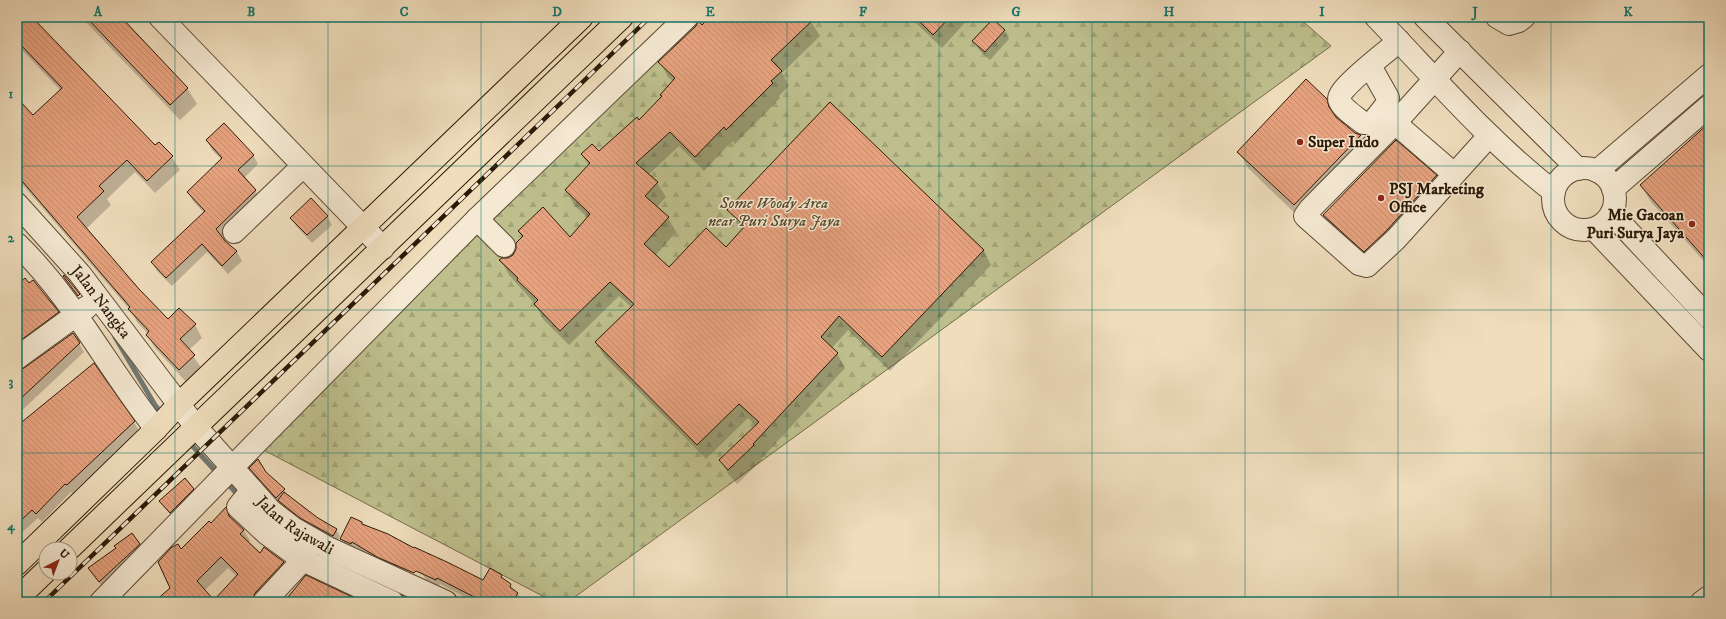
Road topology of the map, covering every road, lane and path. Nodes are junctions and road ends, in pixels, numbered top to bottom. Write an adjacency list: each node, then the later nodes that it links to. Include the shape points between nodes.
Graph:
1 (160, 17): 17 (street)
2 (582, 17): 25 (highway)
3 (622, 17): 30 (highway)
4 (687, 17): 24 (street)
5 (1376, 17): 9 (street)
6 (1426, 17): 10 (street)
7 (1497, 17): 8 (street, via 1509,24)
8 (1524, 17)
9 (1400, 41): 11 (street); 13 (street)
10 (1460, 51): 13 (street); 18 (street)
11 (1370, 66)
12 (1709, 75): 18 (street)
13 (1436, 79): 15 (street); 16 (street)
14 (1709, 106): 20 (street)
15 (1395, 123): 19 (street); 19 (street, via 1305,216 1359,264 1366,266 1396,239)
16 (1489, 136): 19 (street); 21 (street)
17 (304, 166): 25 (street); 27 (street)
18 (1587, 170): 20 (street, via 1607,179); 21 (street, via 1569,172 1562,177)
19 (1454, 174)
20 (1613, 189): 23 (street, via 1615,201)
21 (1554, 192): 26 (street, via 1555,211 1560,219 1576,229)
22 (17, 204): 31 (street, Jalan Nangka, via 80,274)
23 (1612, 214): 26 (street); 32 (street)
24 (477, 220): 29 (street); 37 (street)
25 (363, 228): 30 (street); 35 (highway)
26 (1594, 229): 33 (street)
27 (234, 232)
28 (17, 244): 31 (street)
29 (504, 246)
30 (383, 248): 36 (highway)
31 (88, 307): 34 (street); 35 (street); 35 (street, Jalan Nangka, via 159,379)
32 (1709, 318)
33 (1709, 350)
34 (17, 358)
35 (167, 417): 36 (street, Jalan Rajawali); 40 (highway)
36 (188, 436): 37 (street, Jalan Rajawali); 38 (highway)
37 (225, 475): 39 (street, Jalan Rajawali, via 247,496 293,528); 44 (street)
38 (77, 541)
39 (307, 548): 45 (street); 46 (street); 47 (street, Jalan Rajawali, via 362,565)
40 (17, 564)
41 (38, 578): 43 (highway)
42 (1709, 597): 48 (street)
43 (17, 598)
44 (102, 602)
45 (264, 602)
46 (392, 602)
47 (446, 602)
48 (1702, 602)

